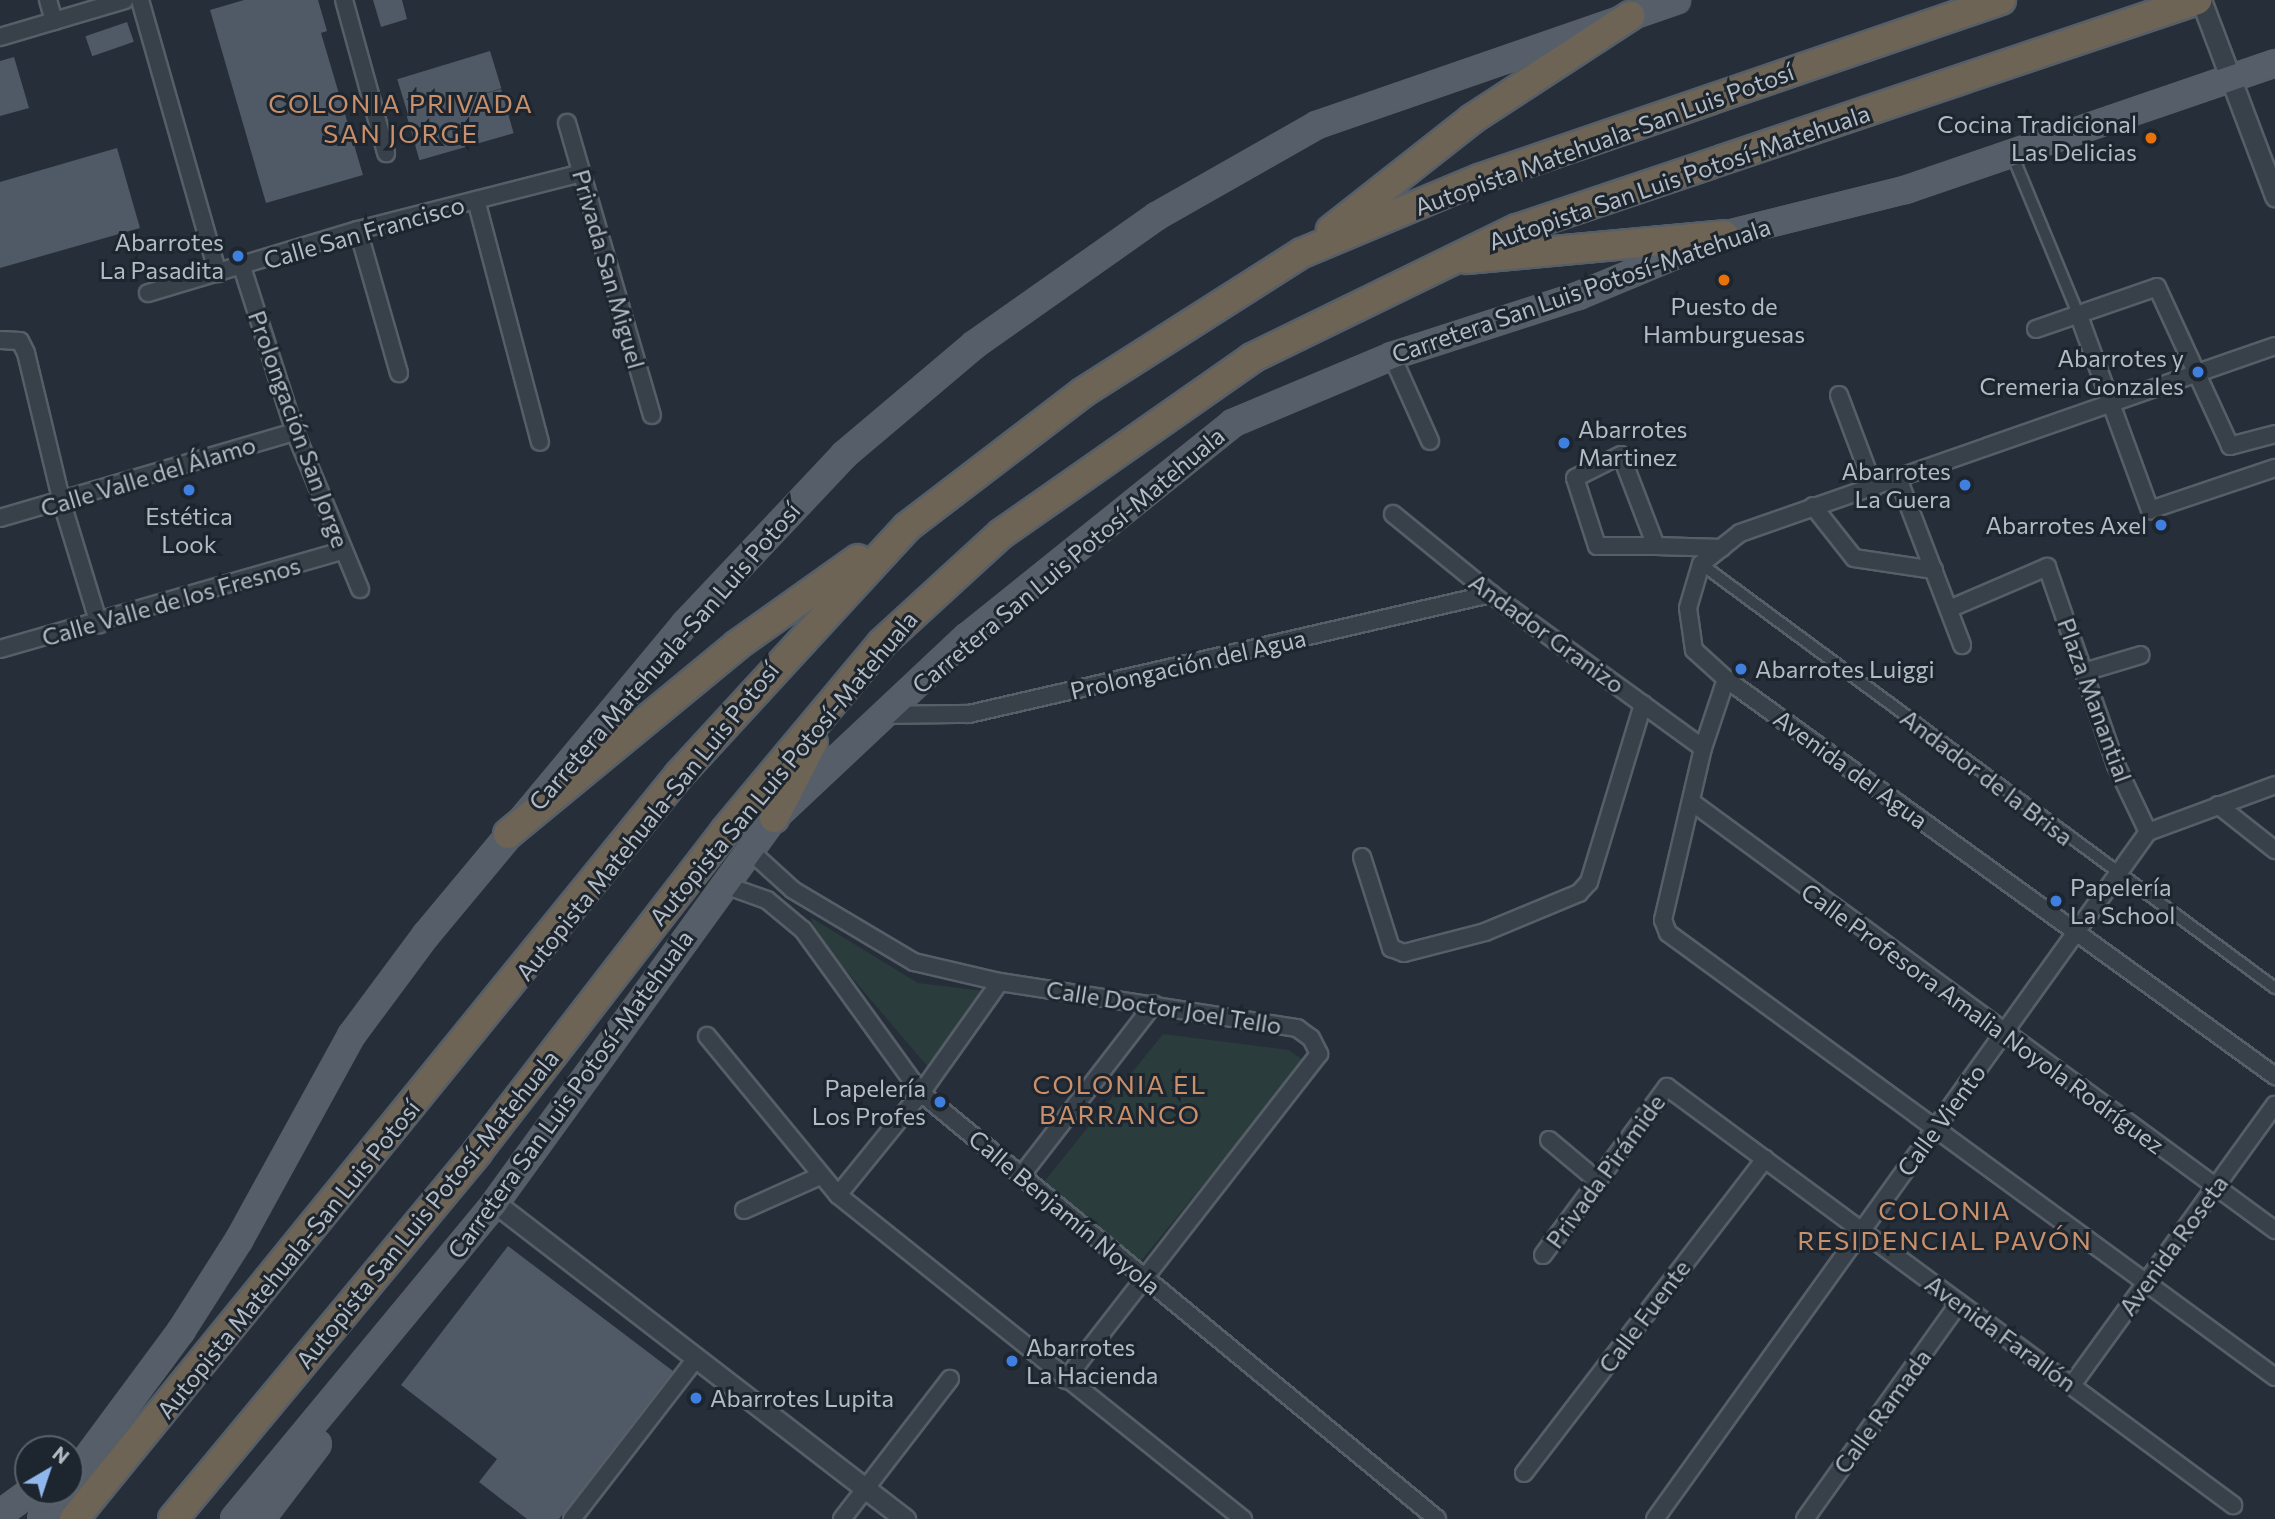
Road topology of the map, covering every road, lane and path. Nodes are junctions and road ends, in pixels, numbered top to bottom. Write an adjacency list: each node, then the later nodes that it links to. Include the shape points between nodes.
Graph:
1 (48, 0): 10 (street)
2 (125, 0): 10 (street)
3 (139, 0): 25 (street)
4 (344, 0): 16 (street)
5 (1677, 0): 9 (main road, Carretera Matehuala-San Luis Potosí)
6 (2001, 0): 22 (highway, Autopista Matehuala-San Luis Potosí, via 1479,179)
7 (2199, 0): 13 (street); 23 (highway, Autopista San Luis Potosí-Matehuala, via 1517,229)
8 (2215, 0): 13 (street)
9 (1630, 16): 22 (highway, via 1472,119); 72 (main road, Carretera Matehuala-San Luis Potosí, via 1317,125 1157,216 974,345 844,455 685,624)
10 (54, 21): 11 (street)
11 (0, 37)
12 (2275, 63): 13 (main road, Carretera San Luis Potosí-Matehuala)
13 (2236, 85): 15 (main road, Carretera San Luis Potosí-Matehuala); 18 (street)
14 (567, 123): 17 (street, Privada San Miguel)
15 (2011, 152): 21 (main road, Carretera San Luis Potosí-Matehuala, via 1905,190); 27 (street)
16 (386, 153)
17 (582, 173): 19 (street, Calle San Francisco); 36 (street, Privada San Miguel)
18 (2275, 196)
19 (477, 200): 20 (street, Calle San Francisco); 40 (street)
20 (358, 230): 24 (street, Calle San Francisco); 32 (street)
21 (1724, 235): 23 (highway); 31 (main road, Carretera San Luis Potosí-Matehuala, via 1578,296)
22 (1302, 253): 48 (highway, Autopista Matehuala-San Luis Potosí, via 1082,393)
23 (1450, 261): 63 (highway, Autopista San Luis Potosí-Matehuala, via 1252,358 1054,496 946,579)
24 (242, 267): 25 (street, Calle San Francisco); 37 (street, Prolongación San Jorge)
25 (218, 273): 26 (street, Calle San Francisco)
26 (148, 293)
27 (2079, 316): 28 (street); 33 (street, via 2157,287); 35 (street)
28 (2036, 329)
29 (0, 340): 44 (street, via 20,341)
30 (2275, 345): 33 (street)
31 (1392, 356): 39 (street); 65 (main road, Carretera San Luis Potosí-Matehuala, via 1233,423 967,637)
32 (399, 373)
33 (2193, 374): 35 (street); 38 (street, via 2230,446)
34 (1839, 395): 43 (street)
35 (2113, 402): 41 (street, via 2150,510); 42 (street)
36 (652, 415)
37 (295, 432): 44 (street, Calle Valle del Álamo); 51 (street, Prolongación San Jorge)
38 (2275, 434)
39 (1430, 441)
40 (540, 442)
41 (2275, 468)
42 (1898, 478): 43 (street); 53 (street)
43 (1874, 488): 45 (street)
44 (62, 503): 47 (street, Calle Valle del Álamo); 57 (street)
45 (1813, 506): 50 (street, via 1740,533); 53 (street, via 1854,558)
46 (1393, 514): 55 (street, Andador Granizo)
47 (0, 518)
48 (908, 527): 72 (highway, via 737,645); 117 (highway, Autopista Matehuala-San Luis Potosí, via 679,775)
49 (1656, 546): 49 (street, via 1621,455 1575,478 1597,545); 50 (street)
50 (1722, 548): 52 (street)
51 (342, 551): 54 (street, Prolongación San Jorge); 57 (street, Calle Valle de los Fresnos)
52 (1701, 564): 62 (street, Avenida del Agua, via 1688,608 1694,650); 76 (street, Andador de la Brisa)
53 (1934, 570): 56 (street)
54 (360, 589)
55 (1491, 594): 64 (street, Andador Granizo); 65 (street, Prolongación del Agua, via 969,714)
56 (1949, 609): 58 (street); 61 (street, Plaza Manantial, via 2047,567)
57 (99, 624): 59 (street, Calle Valle de los Fresnos)
58 (1962, 645)
59 (0, 649)
60 (2141, 655): 61 (street)
61 (2084, 672): 71 (street, Plaza Manantial, via 2116,765)
62 (1726, 679): 66 (street); 78 (street, Avenida del Agua)
63 (835, 698): 70 (highway); 116 (highway, Autopista San Luis Potosí-Matehuala, via 725,831 478,1151)
64 (1643, 704): 66 (street, Andador Granizo); 75 (street, via 1589,882 1579,893 1485,932 1404,953 1391,948)
65 (883, 715): 70 (main road, Carretera San Luis Potosí-Matehuala)
66 (1703, 748): 68 (street)
67 (2275, 785): 69 (street)
68 (1693, 803): 82 (street, Calle Profesora Amalia Noyola Rodríguez); 88 (street, via 1663,920 1668,933)
69 (2218, 805): 71 (street); 74 (street)
70 (774, 818): 73 (main road, Carretera San Luis Potosí-Matehuala)
71 (2148, 832): 76 (street, Calle Viento)
72 (508, 834): 107 (main road, Carretera Matehuala-San Luis Potosí, via 351,1036 239,1240)
73 (749, 849): 77 (main road, Carretera San Luis Potosí-Matehuala); 79 (street, Calle Doctor Joel Tello, via 776,878 854,930 914,962)
74 (2275, 850)
75 (1362, 857)
76 (2119, 875): 78 (street, Calle Viento); 80 (street, Andador de la Brisa)
77 (722, 884): 86 (street, Calle Benjamín Noyola, via 767,900 803,930); 96 (main road, Carretera San Luis Potosí-Matehuala)
78 (2078, 932): 82 (street, Calle Viento); 84 (street, Avenida del Agua)
79 (1000, 982): 81 (street, Calle Doctor Joel Tello); 86 (street)
80 (2275, 988)
81 (1154, 1004): 92 (street); 101 (street, Calle Doctor Joel Tello, via 1297,1028 1311,1038 1318,1054)
82 (2003, 1034): 88 (street, Calle Viento); 94 (street, Calle Profesora Amalia Noyola Rodríguez)
83 (707, 1036): 91 (street)
84 (2275, 1076)
85 (1667, 1087): 90 (street, Avenida Farallón); 93 (street, Privada Pirámide)
86 (921, 1093): 92 (street, Calle Benjamín Noyola); 95 (street)
87 (2275, 1105): 94 (street, Avenida Roseta)
88 (1934, 1129): 99 (street, Calle Viento); 102 (street)
89 (1549, 1140): 93 (street)
90 (1765, 1159): 99 (street, Avenida Farallón); 113 (street, Calle Fuente)
91 (820, 1176): 95 (street); 97 (street)
92 (1021, 1176): 101 (street, Calle Benjamín Noyola)
93 (1598, 1181): 100 (street, Privada Pirámide)
94 (2215, 1188): 98 (street, Calle Profesora Amalia Noyola Rodríguez); 102 (street, Avenida Roseta)
95 (838, 1195): 109 (street)
96 (495, 1203): 104 (main road, Carretera San Luis Potosí-Matehuala); 105 (street)
97 (744, 1210)
98 (2275, 1230)
99 (1862, 1231): 103 (street, Avenida Farallón); 125 (street, Calle Viento)
100 (1543, 1255)
101 (1144, 1279): 109 (street, Calle Doctor Joel Tello); 124 (street, Calle Benjamín Noyola)
102 (2147, 1281): 106 (street); 110 (street, Avenida Roseta)
103 (1959, 1303): 110 (street, Avenida Farallón); 126 (street, Calle Ramada)
104 (371, 1357): 118 (main road, Carretera San Luis Potosí-Matehuala); 119 (main road, via 317,1446)
105 (695, 1360): 114 (street); 120 (street)
106 (2275, 1377)
107 (146, 1379): 111 (main road); 112 (main road, Carretera Matehuala-San Luis Potosí)
108 (950, 1379): 114 (street)
109 (1065, 1380): 123 (street)
110 (2071, 1385): 115 (street, Avenida Farallón)
111 (84, 1441)
112 (84, 1461)
113 (1524, 1473)
114 (866, 1489): 121 (street); 122 (street)
115 (2233, 1505)
116 (180, 1510)
117 (74, 1519)
118 (234, 1519)
119 (261, 1519)
120 (572, 1519)
121 (842, 1519)
122 (905, 1519)
123 (1243, 1519)
124 (1437, 1519)
125 (1655, 1519)
126 (1805, 1519)

